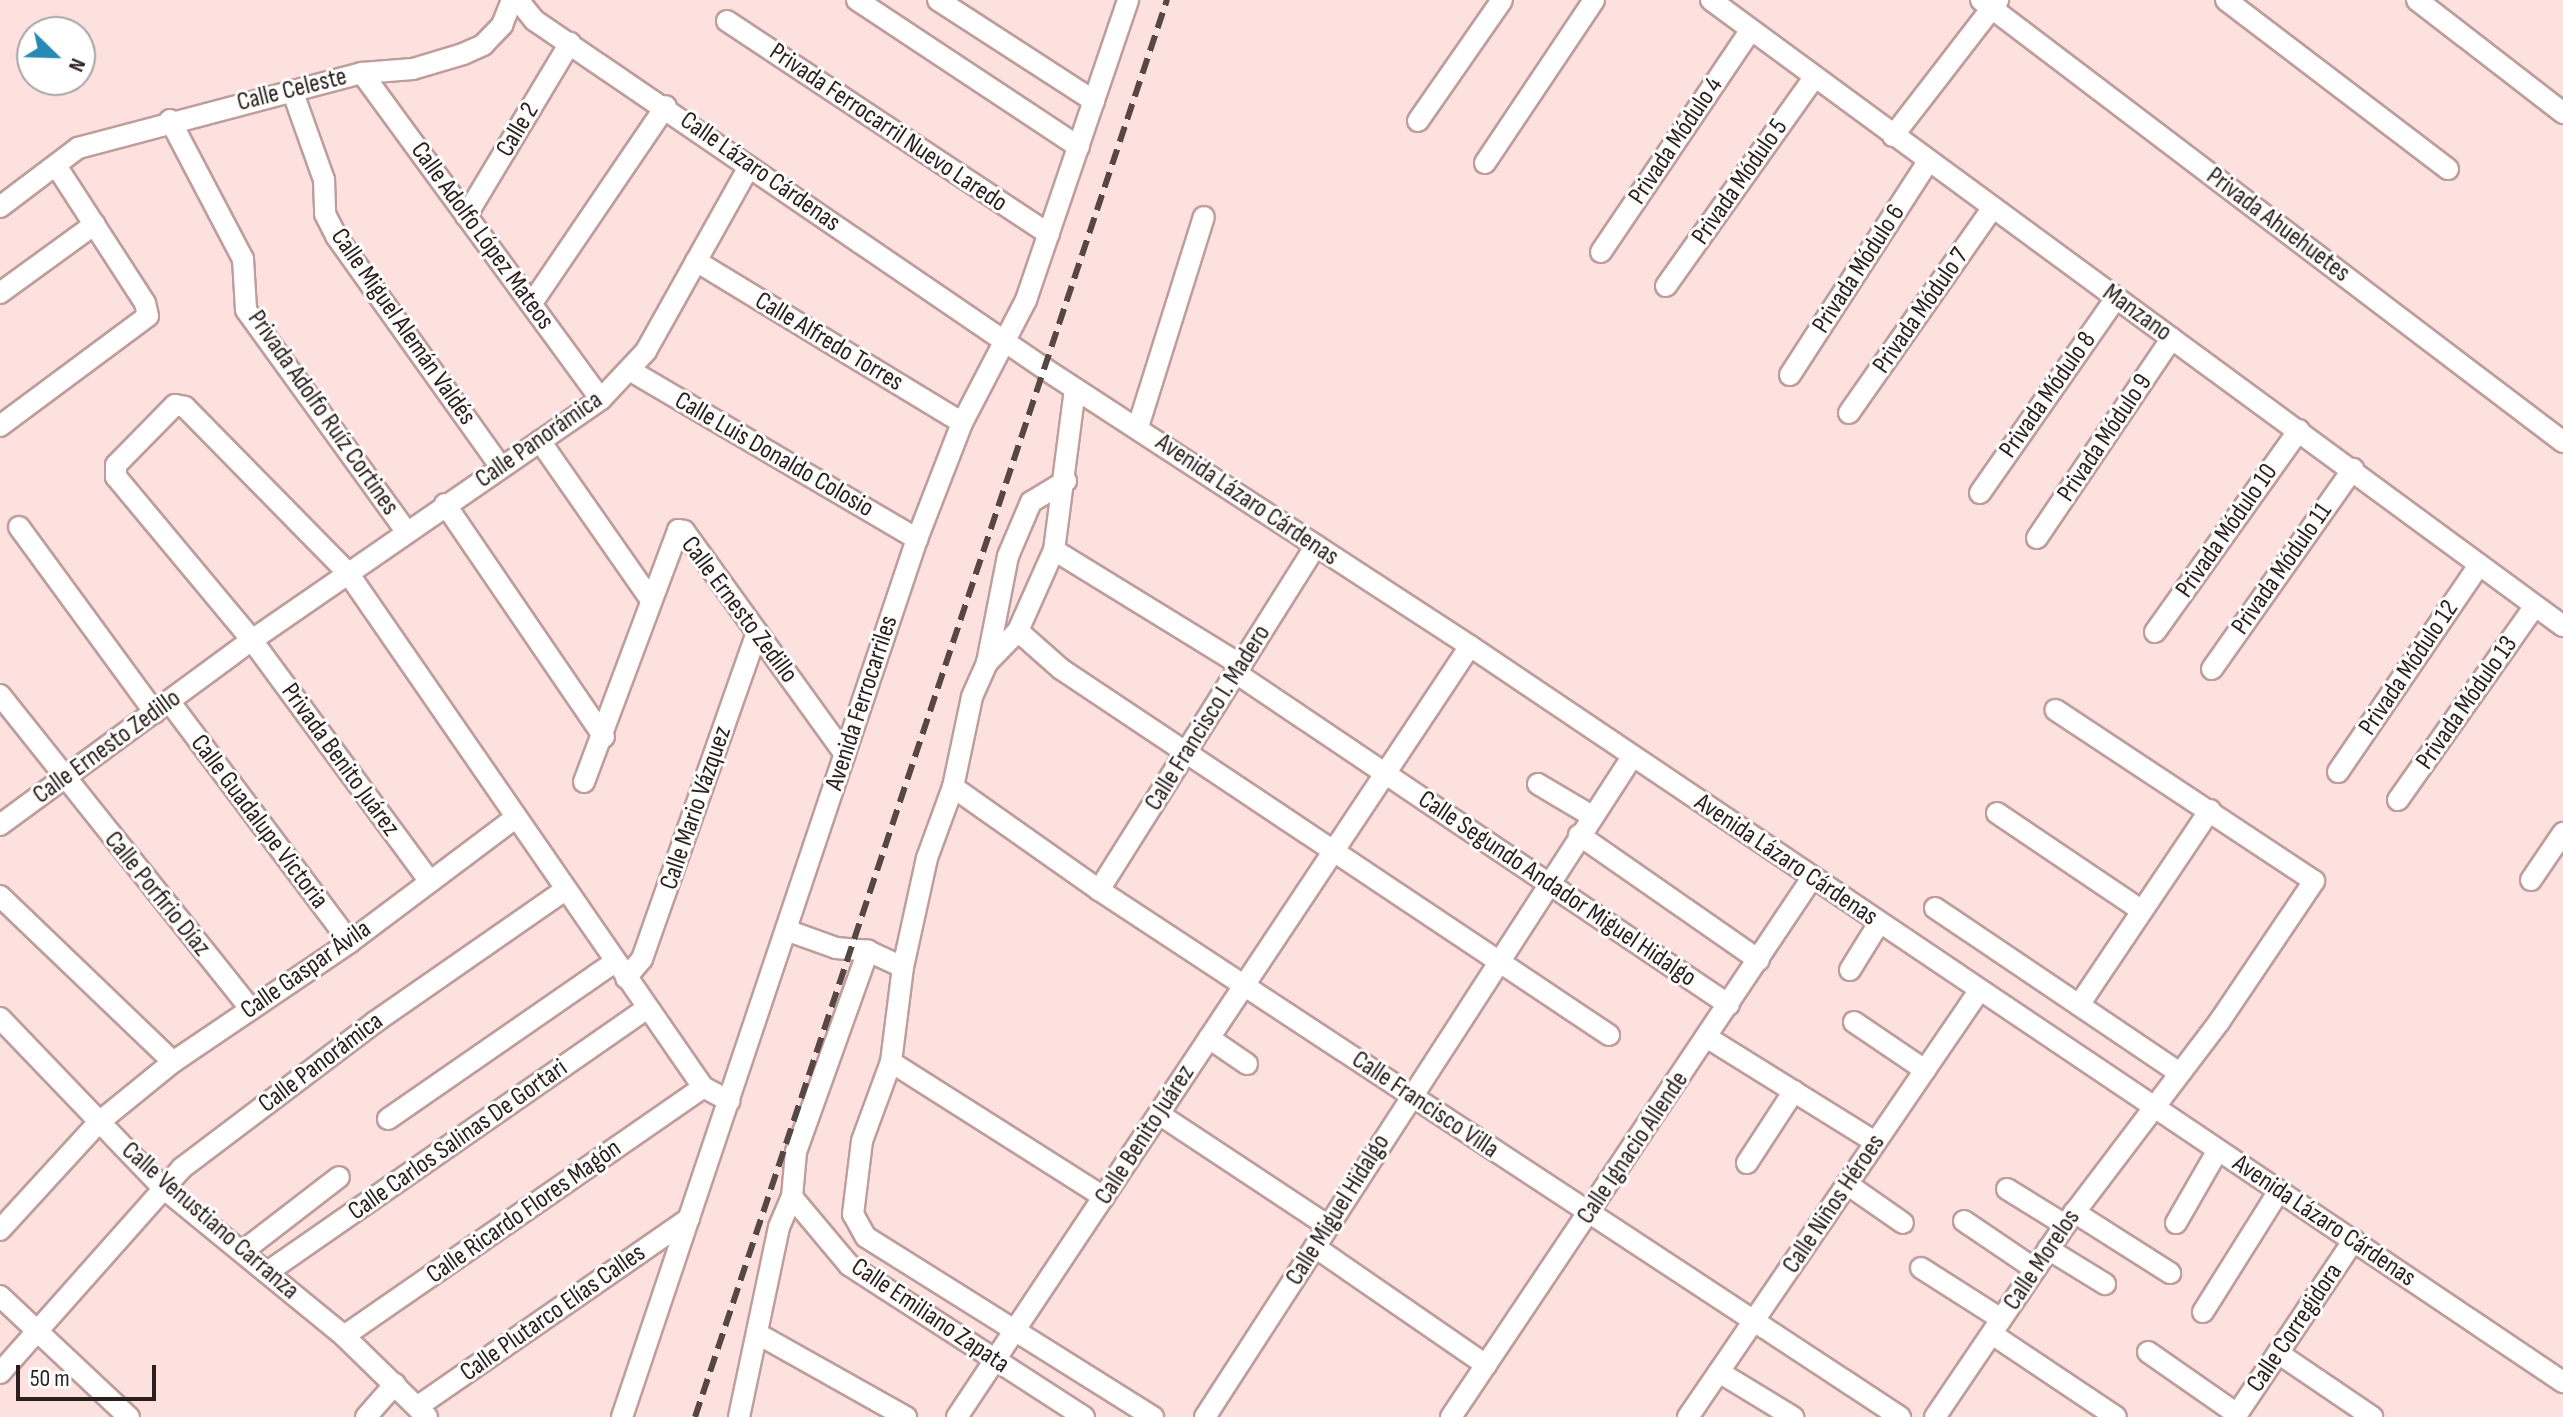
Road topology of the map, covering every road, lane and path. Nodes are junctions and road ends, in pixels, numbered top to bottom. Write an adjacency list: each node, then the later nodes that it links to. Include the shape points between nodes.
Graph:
1 (512, 0): 15 (street, Calle Celeste, via 502,25 483,45 413,69)
2 (518, 0): 14 (street, Calle Lázaro Cárdenas, via 534,20)
3 (857, 0): 24 (street)
4 (938, 0): 18 (street)
5 (1502, 0): 22 (street)
6 (1594, 0): 26 (street)
7 (1711, 0): 13 (street, Manzano)
8 (2226, 0): 29 (street)
9 (2417, 0): 20 (street)
10 (1124, 2): 18 (street, Avenida Ferrocarriles)
11 (1990, 3): 23 (street); 54 (street, Privada Ahuehuetes)
12 (727, 21): 35 (street, Privada Ferrocarril Nuevo Laredo)
13 (1751, 30): 16 (street, Manzano); 36 (street, Privada Módulo 4)
14 (570, 43): 19 (street, Calle Lázaro Cárdenas); 32 (street, Calle 2)
15 (362, 73): 17 (street, Calle Celeste); 32 (street, Calle Adolfo López Mateos)
16 (1814, 78): 23 (street, Manzano); 38 (street, Privada Módulo 5)
17 (292, 90): 21 (street, Calle Celeste); 55 (street, Calle Miguel Alemán Valdés, via 324,180 325,214 336,236)
18 (1094, 101): 24 (street, Avenida Ferrocarriles)
19 (666, 106): 28 (street, Calle Lázaro Cárdenas); 41 (street)
20 (2563, 113)
21 (170, 120): 27 (street, Calle Celeste, via 78,148); 61 (street, Privada Adolfo Ruíz Cortines, via 243,259 248,275 246,310)
22 (1418, 121)
23 (1893, 136): 25 (street, Manzano)
24 (1079, 147): 35 (street, Avenida Ferrocarriles)
25 (1928, 162): 31 (street, Manzano); 45 (street, Privada Módulo 6)
26 (1485, 163)
27 (57, 167): 30 (street, Calle Celeste); 34 (street)
28 (749, 167): 37 (street, Calle Panorámica); 43 (street, Calle Lázaro Cárdenas)
29 (2448, 169)
30 (0, 207)
31 (1992, 209): 40 (street, Manzano); 48 (street, Privada Módulo 7)
32 (466, 216): 41 (street, Calle Adolfo López Mateos)
33 (1204, 217): 51 (street)
34 (95, 224): 39 (street); 50 (street, via 148,316)
35 (1049, 234): 43 (street, Avenida Ferrocarriles)
36 (1601, 252)
37 (696, 261): 44 (street, Calle Panorámica); 49 (street, Calle Alfredo Torres)
38 (1666, 286)
39 (0, 293)
40 (2116, 298): 42 (street, Manzano); 58 (street, Privada Módulo 8)
41 (532, 303): 47 (street, Calle Adolfo López Mateos)
42 (2172, 338): 52 (street, Manzano); 62 (street, Privada Módulo 9)
43 (1007, 340): 46 (street, Avenida Lázaro Cárdenas); 49 (street, Avenida Ferrocarriles)
44 (631, 371): 47 (street, Calle Panorámica); 63 (street, Calle Luis Donaldo Colosio)
45 (1790, 375)
46 (1075, 389): 51 (street, Avenida Lázaro Cárdenas); 57 (street)
47 (601, 399): 53 (street, Calle Panorámica)
48 (1849, 413)
49 (962, 423): 63 (street, Avenida Ferrocarriles)
50 (0, 426)
51 (1138, 427): 64 (street, Avenida Lázaro Cárdenas)
52 (2299, 430): 56 (street, Manzano); 72 (street, Privada Módulo 10)
53 (540, 441): 55 (street, Calle Panorámica); 68 (street)
54 (2563, 442)
55 (501, 467): 59 (street, Calle Panorámica)
56 (2353, 469): 66 (street, Manzano); 78 (street, Privada Módulo 11)
57 (1066, 481): 65 (street); 76 (street, via 1031,502 1008,556)
58 (1980, 493)
59 (445, 504): 61 (street, Calle Panorámica); 82 (street)
60 (19, 527): 80 (street, Calle Guadalupe Victoria)
61 (406, 531): 67 (street, Calle Panorámica)
62 (2037, 538)
63 (917, 539): 84 (street, Avenida Ferrocarriles)
64 (1316, 546): 75 (street, Avenida Lázaro Cárdenas); 77 (street, Calle Francisco I. Madero)
65 (1054, 550): 71 (street); 77 (street, Calle Segundo Andador Miguel Hidalgo)
66 (2479, 565): 69 (street, Manzano); 86 (street, Privada Módulo 12)
67 (348, 573): 74 (street, Calle Panorámica); 74 (street, Privada Benito Juárez, via 185,407 175,405 116,465 116,477); 96 (street)
68 (649, 597): 73 (street, Calle Ernesto Zedillo, via 672,534 684,531); 82 (street, Calle Ernesto Zedillo)
69 (2535, 606): 70 (street, Manzano); 92 (street, Privada Módulo 13)
70 (2563, 626)
71 (1018, 631): 76 (street); 83 (street, via 1061,669)
72 (2155, 632)
73 (757, 633): 84 (street, Calle Ernesto Zedillo); 117 (street, Calle Mario Vázquez, via 642,959)
74 (252, 640): 80 (street, Calle Ernesto Zedillo); 102 (street, Privada Benito Juárez)
75 (1470, 646): 85 (street, Avenida Lázaro Cárdenas); 87 (street, Calle Benito Juárez)
76 (987, 663): 91 (street, via 972,697)
77 (1239, 669): 83 (street, Calle Francisco I. Madero); 87 (street, Calle Segundo Andador Miguel Hidalgo)
78 (2212, 669)
79 (0, 695): 88 (street, Calle Porfirio Díaz)
80 (162, 707): 88 (street, Calle Ernesto Zedillo); 112 (street, Calle Guadalupe Victoria)
81 (2056, 710): 93 (street)
82 (604, 737): 89 (street, Calle Ernesto Zedillo)
83 (1187, 751): 100 (street); 106 (street, Calle Francisco I. Madero)
84 (845, 754): 111 (street, Avenida Ferrocarriles)
85 (1632, 757): 95 (street, Calle Miguel Hidalgo); 101 (street, Avenida Lázaro Cárdenas)
86 (2338, 772)
87 (1385, 774): 100 (street, Calle Benito Juárez); 104 (street, Calle Segundo Andador Miguel Hidalgo)
88 (64, 779): 97 (street, Calle Ernesto Zedillo); 124 (street, Calle Porfirio Díaz)
89 (584, 782)
90 (1538, 784): 95 (street)
91 (953, 787): 106 (street, Calle Francisco Villa); 116 (street, via 927,858)
92 (2398, 800)
93 (2210, 810): 109 (street); 134 (street, Calle Morelos, via 2314,881 2219,1022)
94 (1997, 813): 109 (street)
95 (1592, 816): 99 (street, Calle Miguel Hidalgo)
96 (515, 818): 102 (street, Calle Gaspar Ávila); 105 (street)
97 (0, 825)
98 (2563, 833): 103 (street)
99 (1579, 835): 104 (street, Calle Miguel Hidalgo); 114 (street)
100 (1333, 852): 115 (street); 119 (street, Calle Benito Juárez)
101 (1812, 878): 110 (street, Avenida Lázaro Cárdenas); 114 (street, Calle Ignacio Allende)
102 (428, 879): 112 (street, Calle Gaspar Ávila)
103 (2531, 880)
104 (1549, 882): 115 (street, Calle Miguel Hidalgo); 121 (street, Calle Segundo Andador Miguel Hidalgo)
105 (565, 890): 117 (street); 148 (street, Calle Panorámica, via 375,1022)
106 (1099, 890): 119 (street, Calle Francisco Villa)
107 (0, 896): 130 (street)
108 (1935, 908): 122 (street)
109 (2141, 910): 122 (street)
110 (1879, 923): 118 (street); 120 (street, Avenida Lázaro Cárdenas)
111 (786, 930): 113 (street, via 836,948); 138 (street, Avenida Ferrocarriles)
112 (350, 942): 124 (street, Calle Gaspar Ávila)
113 (868, 951): 116 (street); 151 (street, via 796,1152)
114 (1759, 960): 121 (street, Calle Ignacio Allende)
115 (1498, 962): 127 (street); 137 (street, Calle Miguel Hidalgo)
116 (903, 967): 131 (street)
117 (620, 970): 123 (street); 141 (street, Calle Mario Vázquez)
118 (1850, 970)
119 (1244, 984): 128 (street, Calle Benito Juárez); 137 (street, Calle Francisco Villa)
120 (1979, 991): 133 (street, Calle Niños Héroes); 139 (street, Avenida Lázaro Cárdenas)
121 (1729, 1005): 129 (street, Calle Ignacio Allende)
122 (2079, 1005): 134 (street)
123 (647, 1008): 135 (street); 167 (street, Calle Carlos Salinas De Gortari)
124 (251, 1009): 130 (street, Calle Gaspar Ávila)
125 (0, 1018): 142 (street, Calle Venustiano Carranza)
126 (1854, 1022): 133 (street)
127 (1609, 1035)
128 (1209, 1038): 132 (street); 140 (street, Calle Benito Juárez)
129 (1708, 1038): 136 (street); 153 (street, Calle Ignacio Allende)
130 (173, 1062): 142 (street, Calle Gaspar Ávila)
131 (891, 1062): 152 (street); 174 (street, via 862,1141 853,1214 858,1227)
132 (1247, 1064)
133 (1925, 1070): 143 (street, Calle Niños Héroes)
134 (2178, 1072): 139 (street, Calle Morelos)
135 (703, 1087): 138 (street); 177 (street, Calle Ricardo Flores Magón)
136 (1794, 1091): 143 (street); 145 (street)
137 (1411, 1096): 153 (street, Calle Francisco Villa); 159 (street, Calle Miguel Hidalgo)
138 (729, 1101): 155 (street, Avenida Ferrocarriles)
139 (2151, 1105): 144 (street, Avenida Lázaro Cárdenas); 154 (street, Calle Morelos)
140 (1159, 1114): 152 (street, Calle Benito Juárez); 159 (street)
141 (388, 1119)
142 (98, 1123): 148 (street, Calle Venustiano Carranza); 160 (street, Calle Gaspar Ávila)
143 (1875, 1142): 147 (street, Calle Niños Héroes)
144 (2218, 1150): 150 (street, Avenida Lázaro Cárdenas); 158 (street)
145 (1747, 1163)
146 (339, 1177): 164 (street)
147 (1847, 1184): 157 (street); 172 (street, Calle Niños Héroes)
148 (162, 1187): 164 (street, Calle Venustiano Carranza); 175 (street, Calle Panorámica)
149 (2007, 1189): 154 (street)
150 (2279, 1191): 161 (street, Avenida Lázaro Cárdenas); 171 (street)
151 (792, 1197): 176 (street, via 779,1227); 180 (street, Calle Emiliano Zapata, via 849,1265)
152 (1104, 1197): 174 (street, Calle Benito Juárez)
153 (1588, 1213): 172 (street, Calle Francisco Villa); 181 (street, Calle Ignacio Allende)
154 (2070, 1218): 163 (street, Calle Morelos); 168 (street)
155 (689, 1219): 186 (street, Calle Plutarco Elías Calles); 190 (street, Avenida Ferrocarriles)
156 (1964, 1221): 166 (street)
157 (1903, 1223)
158 (2176, 1223)
159 (1328, 1226): 162 (street, Calle Miguel Hidalgo)
160 (0, 1230)
161 (2354, 1240): 179 (street, Calle Corregidora); 184 (street, Avenida Lázaro Cárdenas)
162 (1315, 1247): 181 (street); 196 (street, Calle Miguel Hidalgo)
163 (2048, 1249): 166 (street, Calle Morelos); 169 (street)
164 (243, 1251): 167 (street, Calle Venustiano Carranza)
165 (1921, 1268): 173 (street)
166 (2035, 1269): 173 (street, Calle Morelos)
167 (269, 1271): 177 (street, Calle Venustiano Carranza)
168 (2170, 1273)
169 (2105, 1284)
170 (0, 1296): 175 (street)
171 (2203, 1312)
172 (1754, 1322): 182 (street, Calle Niños Héroes); 200 (street, Calle Francisco Villa)
173 (1996, 1326): 201 (street, Calle Morelos); 202 (street)
174 (1017, 1328): 180 (street, Calle Benito Juárez); 195 (street)
175 (37, 1331): 183 (street, Calle Panorámica); 188 (street)
176 (758, 1334): 191 (street); 192 (street)
177 (344, 1336): 185 (street, Calle Venustiano Carranza)
178 (2148, 1352): 187 (street)
179 (2278, 1353): 187 (street, Calle Corregidora); 203 (street)
180 (995, 1359): 193 (street, Calle Benito Juárez); 194 (street, Calle Emiliano Zapata)
181 (1486, 1365): 197 (street, Calle Ignacio Allende)
182 (1719, 1372): 198 (street, Calle Niños Héroes); 199 (street)
183 (0, 1373)
184 (2563, 1382)
185 (395, 1384): 186 (street, Calle Venustiano Carranza); 189 (street)
186 (422, 1412)
187 (2236, 1416)
188 (129, 1417)
189 (366, 1417)
190 (622, 1417)
191 (739, 1417)
192 (906, 1417)
193 (957, 1417)
194 (1084, 1417)
195 (1153, 1417)
196 (1205, 1417)
197 (1451, 1417)
198 (1688, 1417)
199 (1793, 1417)
200 (1900, 1417)
201 (1935, 1417)
202 (2116, 1417)
203 (2372, 1417)

